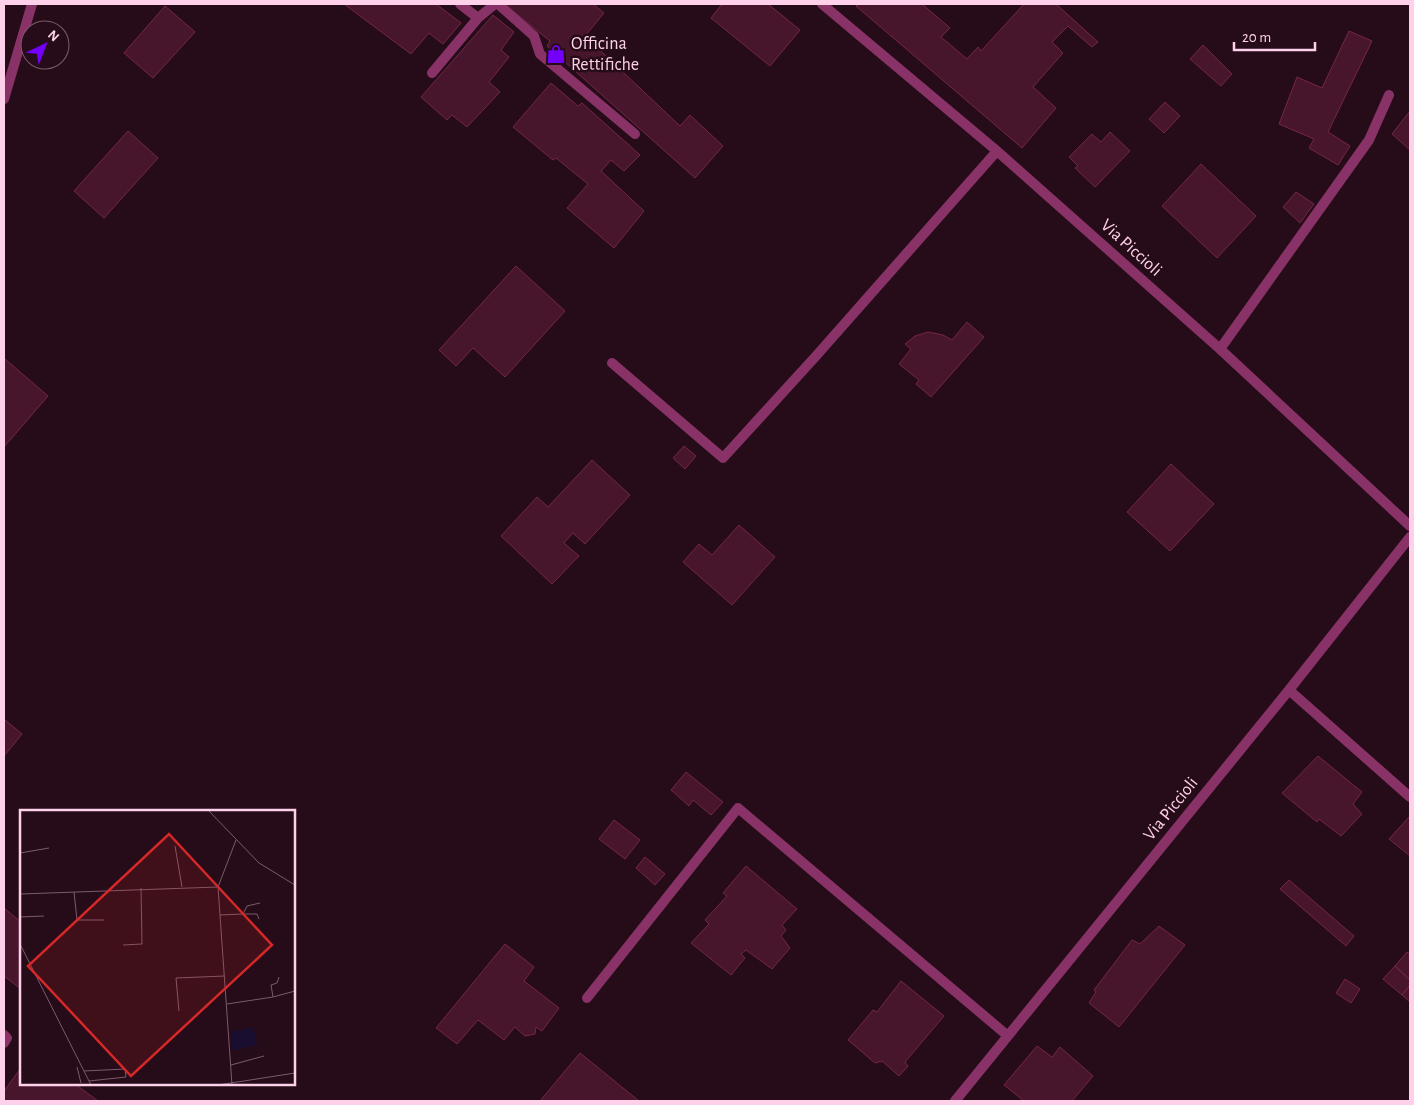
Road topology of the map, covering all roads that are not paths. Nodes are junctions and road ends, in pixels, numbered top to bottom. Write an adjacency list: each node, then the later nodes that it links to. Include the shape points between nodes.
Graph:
1 (32, 4): 8 (street)
2 (460, 4): 5 (street)
3 (496, 4): 5 (street); 9 (street, via 534,36 540,54)
4 (822, 4): 10 (street, Via Piccioli)
5 (478, 18): 6 (street)
6 (432, 73)
7 (1389, 94): 11 (street, via 1369,140)
8 (4, 99)
9 (635, 134)
10 (997, 151): 11 (street, Via Piccioli); 12 (street, via 723,458)
11 (1220, 349): 13 (street, Via Piccioli)
12 (612, 363)
13 (1410, 526)
14 (1410, 537): 15 (street, Via Piccioli)
15 (1289, 690): 16 (street); 19 (street, Via Piccioli)
16 (1410, 797)
17 (587, 998): 19 (street, via 738,808)
18 (4, 1035): 20 (street, via 8,1038)
19 (1008, 1036): 21 (street, Via Piccioli)
20 (4, 1043)
21 (955, 1101)

